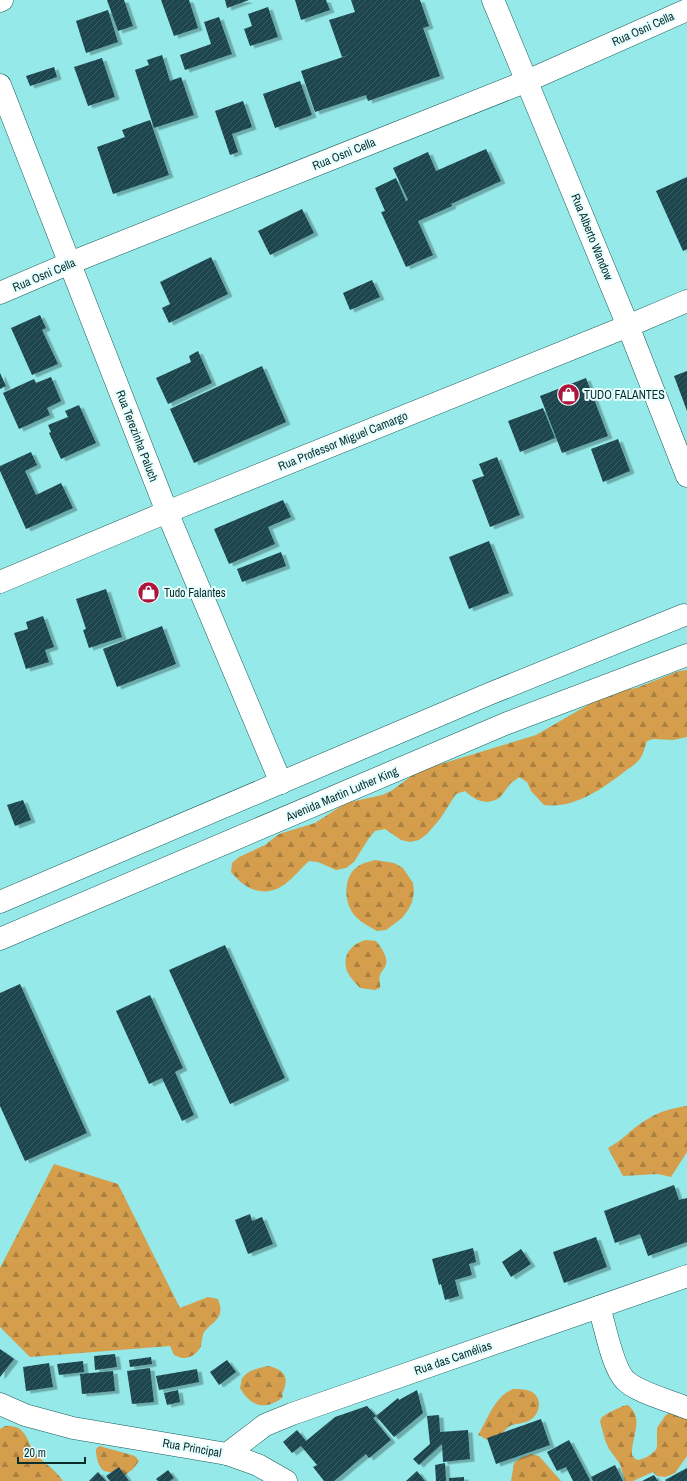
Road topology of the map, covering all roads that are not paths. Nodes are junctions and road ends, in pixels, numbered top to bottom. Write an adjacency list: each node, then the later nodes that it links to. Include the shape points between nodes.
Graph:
1 (493, 0): 3 (street, Rua Alberto Wandow)
2 (687, 10): 3 (street, Rua Osni Cella)
3 (527, 81): 5 (street, Rua Osni Cella); 8 (street, Rua Alberto Wandow)
4 (0, 85): 5 (street, Rua Terezinha Paluch)
5 (70, 264): 6 (street, Rua Osni Cella); 10 (street, Rua Terezinha Paluch)
6 (0, 293)
7 (687, 300): 8 (street, Rua Professor Miguel Camargo)
8 (628, 326): 9 (street, Rua Alberto Wandow); 10 (street, Rua Professor Miguel Camargo)
9 (687, 476)
10 (167, 512): 11 (street, Rua Professor Miguel Camargo); 14 (street, Rua Terezinha Paluch)
11 (0, 582)
12 (686, 613): 14 (street)
13 (687, 655): 16 (street, Avenida Martin Luther King, via 505,724)
14 (281, 784): 15 (street)
15 (0, 902)
16 (0, 939)
17 (687, 1276): 18 (street, Rua das Camélias)
18 (599, 1307): 20 (street, via 616,1366 626,1381 638,1389); 21 (street, Rua das Camélias, via 292,1414 265,1425)
19 (0, 1404): 21 (street, Rua Principal, via 25,1415 73,1428)
20 (687, 1408)
21 (227, 1454): 22 (street, Rua Principal)
22 (286, 1481)

